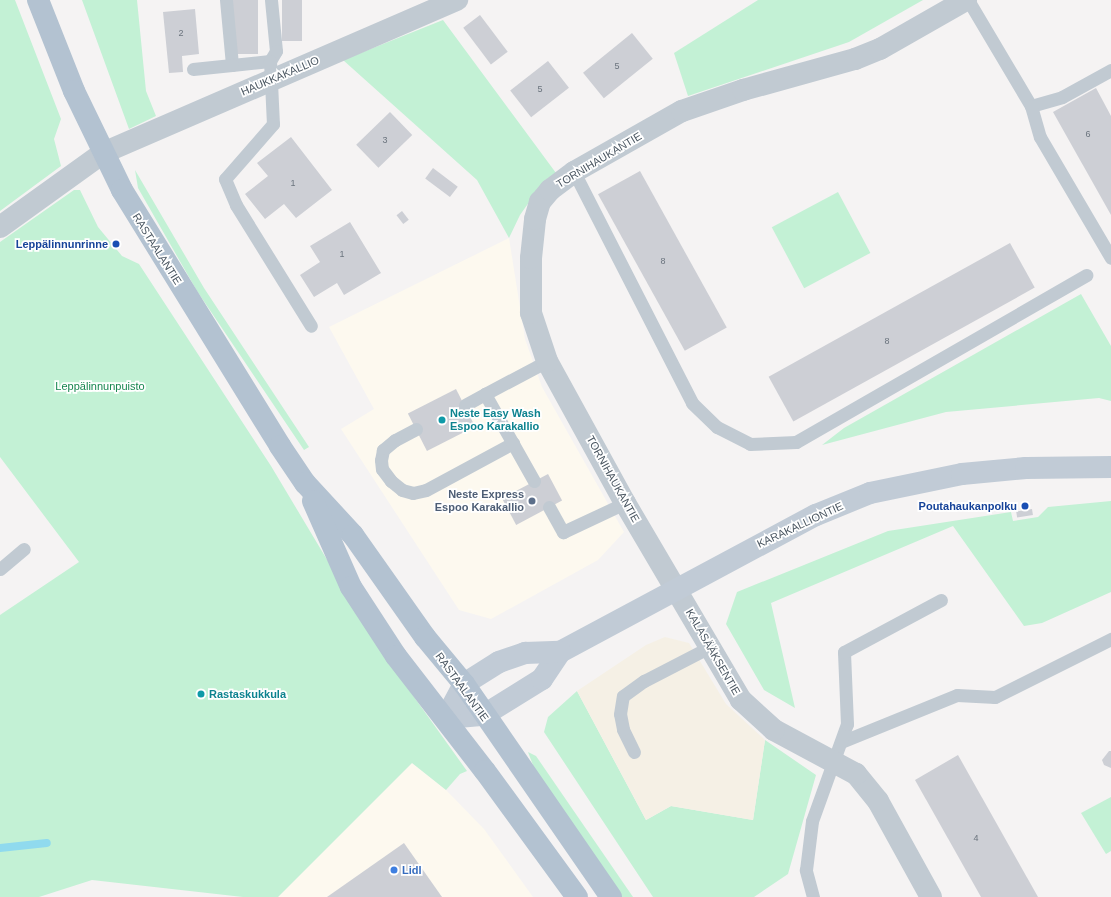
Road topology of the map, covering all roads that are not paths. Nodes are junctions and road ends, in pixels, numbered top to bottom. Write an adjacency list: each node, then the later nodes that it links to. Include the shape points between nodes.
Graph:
1 (38, 0): 11 (main road, RASTAALANTIE, via 74,91)
2 (226, 0): 6 (lane)
3 (271, 0): 9 (lane, via 276,51)
4 (457, 0): 9 (street, HAUKKAKALLIO)
5 (967, 0): 10 (lane); 12 (street, TORNIHAUKANTIE, via 880,49 855,59 742,90 682,111)
6 (232, 65): 7 (lane); 9 (lane)
7 (193, 69)
8 (1111, 70): 10 (lane, via 1062,97)
9 (270, 71): 11 (street, HAUKKAKALLIO); 16 (lane, via 273,124 225,179 236,205)
10 (1031, 106): 14 (lane, via 1040,137)
11 (103, 153): 13 (street); 24 (main road, RASTAALANTIE, via 142,226)
12 (574, 172): 15 (lane, via 692,403 717,427 750,444 796,442); 17 (street, TORNIHAUKANTIE, via 550,190 540,202 535,219 531,314)
13 (0, 227)
14 (1111, 258)
15 (1086, 275)
16 (311, 326)
17 (547, 361): 18 (lane); 25 (street, TORNIHAUKANTIE)
18 (485, 394): 19 (lane); 21 (lane)
19 (465, 405)
20 (416, 429): 21 (lane, via 383,450 382,460 382,469 391,481 402,490 413,493 426,490)
21 (513, 443): 23 (lane)
22 (1111, 467): 29 (street, KARAKALLIONTIE, via 1026,468 962,474 870,493 816,515)
23 (534, 481)
24 (305, 483): 34 (main road, RASTAALANTIE, via 353,535 425,637); 36 (main road, RASTAALANTIE, via 351,586 396,656)
25 (625, 503): 26 (lane, via 564,532); 29 (street, TORNIHAUKANTIE)
26 (549, 507)
27 (24, 549): 28 (lane)
28 (0, 569)
29 (676, 588): 32 (street, KALASÄÄKSENTIE); 33 (street, KARAKALLIONTIE)
30 (941, 600): 37 (lane, via 844,652 846,724)
31 (1111, 639): 37 (lane, via 996,697 957,695)
32 (710, 647): 37 (street, KALASÄÄKSENTIE, via 741,700 774,730); 38 (lane, via 644,681 623,696 620,714 623,729)
33 (560, 652): 34 (street, KARAKALLIONTIE, via 525,653 499,662); 35 (street, KARAKALLIONTIE, via 542,679)
34 (464, 684): 35 (main road, RASTAALANTIE); 36 (street, KARAKALLIONTIE)
35 (484, 715): 36 (street, KARAKALLIONTIE); 40 (main road, RASTAALANTIE)
36 (446, 718): 39 (main road, RASTAALANTIE)
37 (838, 751): 41 (lane, via 822,788 812,821 806,870); 42 (street, KALASÄÄKSENTIE, via 878,801)
38 (634, 752)
39 (577, 897)
40 (611, 897)
41 (813, 897)
42 (931, 897)

